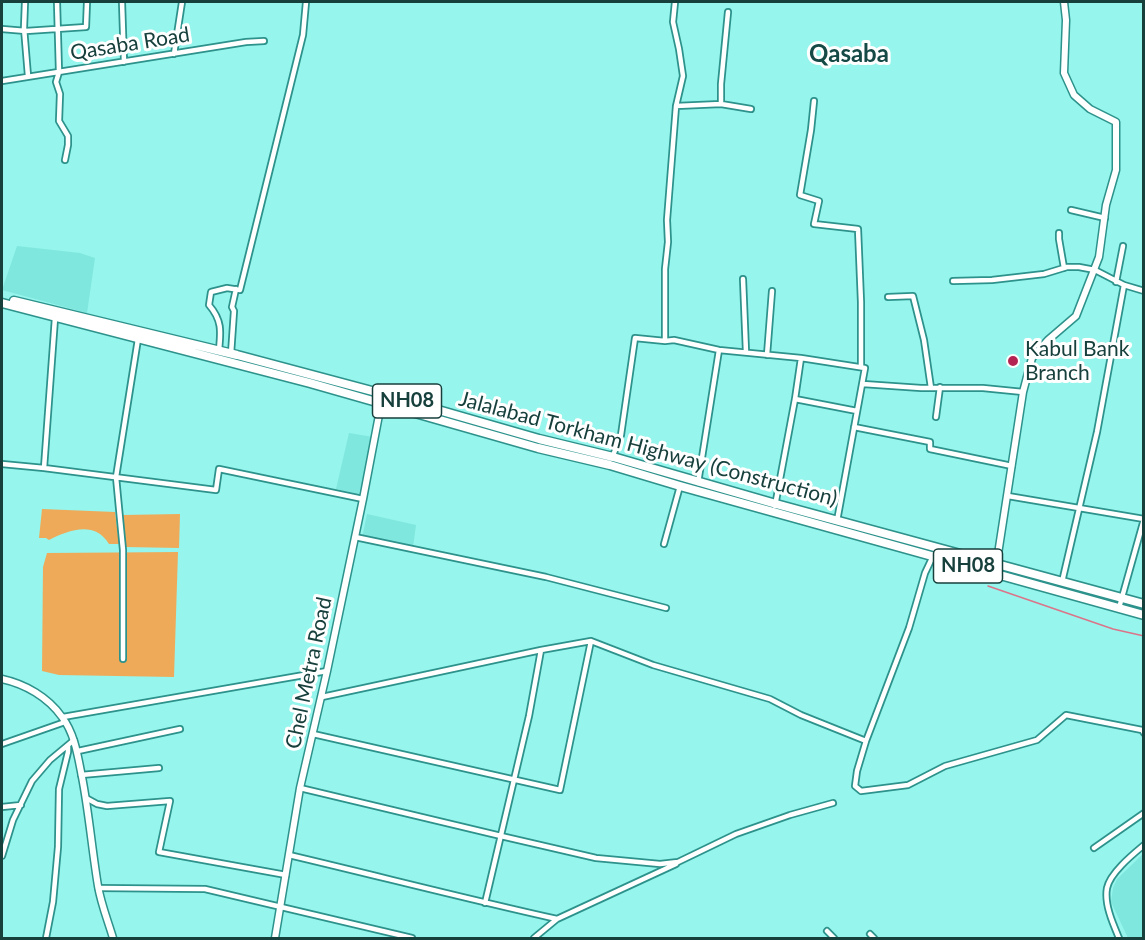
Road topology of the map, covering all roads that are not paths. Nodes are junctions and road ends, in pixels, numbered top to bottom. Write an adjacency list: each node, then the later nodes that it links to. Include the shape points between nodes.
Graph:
1 (25, 2): 12 (street)
2 (57, 2): 11 (street)
3 (87, 2): 11 (street, via 86,27)
4 (122, 2): 15 (street)
5 (182, 2): 14 (street)
6 (306, 2): 34 (street, via 303,35 240,290)
7 (675, 2): 21 (street, via 673,22 683,76)
8 (1064, 2): 25 (street, via 1064,73 1074,95 1090,110 1116,122 1116,170)
9 (728, 12): 20 (street)
10 (2, 29): 12 (street)
11 (58, 29): 12 (street); 16 (street)
12 (25, 30): 17 (street)
13 (264, 41): 14 (street, Qasaba Road)
14 (174, 54): 15 (street, Qasaba Road)
15 (124, 62): 16 (street, Qasaba Road)
16 (59, 72): 17 (street, Qasaba Road); 23 (street, via 59,122 68,136)
17 (28, 76): 18 (street, Qasaba Road)
18 (2, 81)
19 (814, 101): 50 (street, via 800,195 819,201 814,224 858,229)
20 (721, 104): 21 (street); 22 (street)
21 (675, 106): 42 (street, via 667,220)
22 (751, 109)
23 (65, 160)
24 (1071, 210): 25 (street)
25 (1105, 219): 29 (street)
26 (1059, 233): 28 (street)
27 (1124, 246): 32 (street)
28 (1064, 268): 29 (street); 31 (street, via 1044,274)
29 (1095, 270): 32 (street); 54 (street, via 1076,316 1032,358)
30 (743, 279): 45 (street)
31 (953, 281)
32 (1116, 282): 33 (street)
33 (1124, 285): 36 (street); 72 (street)
34 (236, 289): 46 (street); 48 (street, via 211,292 208,305 218,315 221,334)
35 (772, 291): 47 (street)
36 (1143, 291)
37 (888, 297): 53 (street, via 913,296)
38 (2, 298): 43 (highway, Jalalabad Torkham Highway (Construction) / NH08)
39 (2, 303): 40 (highway, NH08)
40 (55, 318): 41 (highway, NH08); 65 (street)
41 (138, 339): 43 (highway, NH08); 66 (street)
42 (665, 341): 44 (street); 62 (street, via 635,338 621,435)
43 (178, 345): 48 (highway, Jalalabad Torkham Highway (Construction) / NH08)
44 (719, 350): 45 (street); 68 (street)
45 (746, 352): 47 (street)
46 (231, 354): 48 (highway, Jalalabad Torkham Highway (Construction) / NH08); 62 (highway, Jalalabad Torkham Highway (Construction) / NH08)
47 (767, 354): 49 (street)
48 (218, 355): 55 (highway, NH08)
49 (801, 358): 50 (street); 56 (street)
50 (861, 368): 51 (street, via 865,368)
51 (862, 384): 53 (street); 58 (street)
52 (940, 387): 53 (street); 54 (street); 60 (street)
53 (931, 388)
54 (1023, 392): 64 (street)
55 (370, 399): 57 (highway, NH08); 59 (street)
56 (795, 399): 58 (street); 71 (street)
57 (393, 406): 59 (street); 62 (highway, NH08, via 538,448)
58 (857, 411): 61 (street)
59 (379, 415): 70 (street, Chel Metra Road)
60 (936, 417)
61 (854, 427): 64 (street, via 930,442 930,449); 75 (street)
62 (611, 461): 67 (highway, NH08); 68 (highway, Jalalabad Torkham Highway (Construction) / NH08)
63 (2, 464): 65 (street)
64 (1012, 466): 69 (street)
65 (44, 468): 66 (street)
66 (116, 477): 70 (street, via 216,490 219,470); 90 (street, via 123,550)
67 (680, 486): 68 (highway, NH08); 77 (street)
68 (695, 486): 71 (highway, Jalalabad Torkham Highway (Construction) / NH08)
69 (1008, 496): 72 (street); 79 (street)
70 (363, 499): 76 (street, Chel Metra Road)
71 (773, 508): 73 (highway, Jalalabad Torkham Highway (Construction) / NH08); 74 (highway, NH08)
72 (1079, 508): 81 (street); 83 (street, via 1143,519)
73 (810, 514): 74 (highway, NH08); 75 (highway, Jalalabad Torkham Highway (Construction) / NH08)
74 (792, 518): 75 (highway, NH08)
75 (836, 525): 78 (highway, NH08); 79 (highway, Jalalabad Torkham Highway (Construction) / NH08)
76 (355, 537): 85 (street, via 546,577); 91 (street, Chel Metra Road)
77 (664, 544)
78 (933, 556): 80 (highway, NH08); 99 (street)
79 (996, 564): 80 (street); 81 (highway, Jalalabad Torkham Highway (Construction) / NH08)
80 (994, 573): 82 (highway, NH08)
81 (1062, 582): 82 (street); 83 (highway, Jalalabad Torkham Highway (Construction) / NH08)
82 (1060, 592): 86 (highway, NH08)
83 (1121, 598): 84 (highway, Jalalabad Torkham Highway (Construction) / NH08); 86 (street)
84 (1143, 604)
85 (666, 608)
86 (1119, 608): 87 (highway, NH08)
87 (1143, 615)
88 (591, 641): 89 (street); 99 (street, via 653,665 771,699); 105 (street, via 560,790)
89 (541, 650): 93 (street); 105 (street)
90 (123, 659)
91 (327, 671): 93 (street, Chel Metra Road); 94 (street)
92 (2, 679): 94 (street, via 31,690)
93 (322, 697): 97 (street, Chel Metra Road)
94 (64, 720): 98 (street); 100 (street)
95 (180, 729): 102 (street)
96 (1143, 733): 99 (street, via 1066,715 1038,740 945,766 908,784 861,791 855,786)
97 (314, 734): 105 (street); 106 (street, Chel Metra Road)
98 (74, 740): 101 (street); 102 (street)
99 (866, 741)
100 (2, 744)
101 (68, 746): 109 (street, via 50,759); 125 (street, via 59,789 53,902)
102 (78, 751): 104 (street)
103 (159, 768): 104 (street)
104 (81, 775): 107 (street)
105 (515, 779): 112 (street)
106 (300, 788): 112 (street); 115 (street, Chel Metra Road)
107 (86, 798): 118 (street, via 107,806 170,801 159,852); 119 (street)
108 (833, 802): 117 (street, via 736,834)
109 (21, 806): 110 (street); 116 (street)
110 (2, 807)
111 (1143, 813): 114 (street)
112 (501, 836): 117 (street, via 596,858); 120 (street)
113 (1143, 845): 132 (street, via 1122,864 1107,887 1107,903)
114 (1094, 848)
115 (289, 855): 118 (street, Chel Metra Road); 120 (street)
116 (2, 856)
117 (678, 862): 122 (street)
118 (285, 875): 121 (street, Chel Metra Road)
119 (98, 888): 121 (street, via 206,889); 126 (street)
120 (485, 903): 122 (street)
121 (281, 907): 127 (street, Chel Metra Road); 128 (street)
122 (557, 919): 129 (street)
123 (827, 931): 130 (street)
124 (870, 934): 131 (street)
125 (45, 939)
126 (113, 939)
127 (275, 939)
128 (412, 939)
129 (534, 939)
130 (834, 939)
131 (874, 939)
132 (1119, 939)

